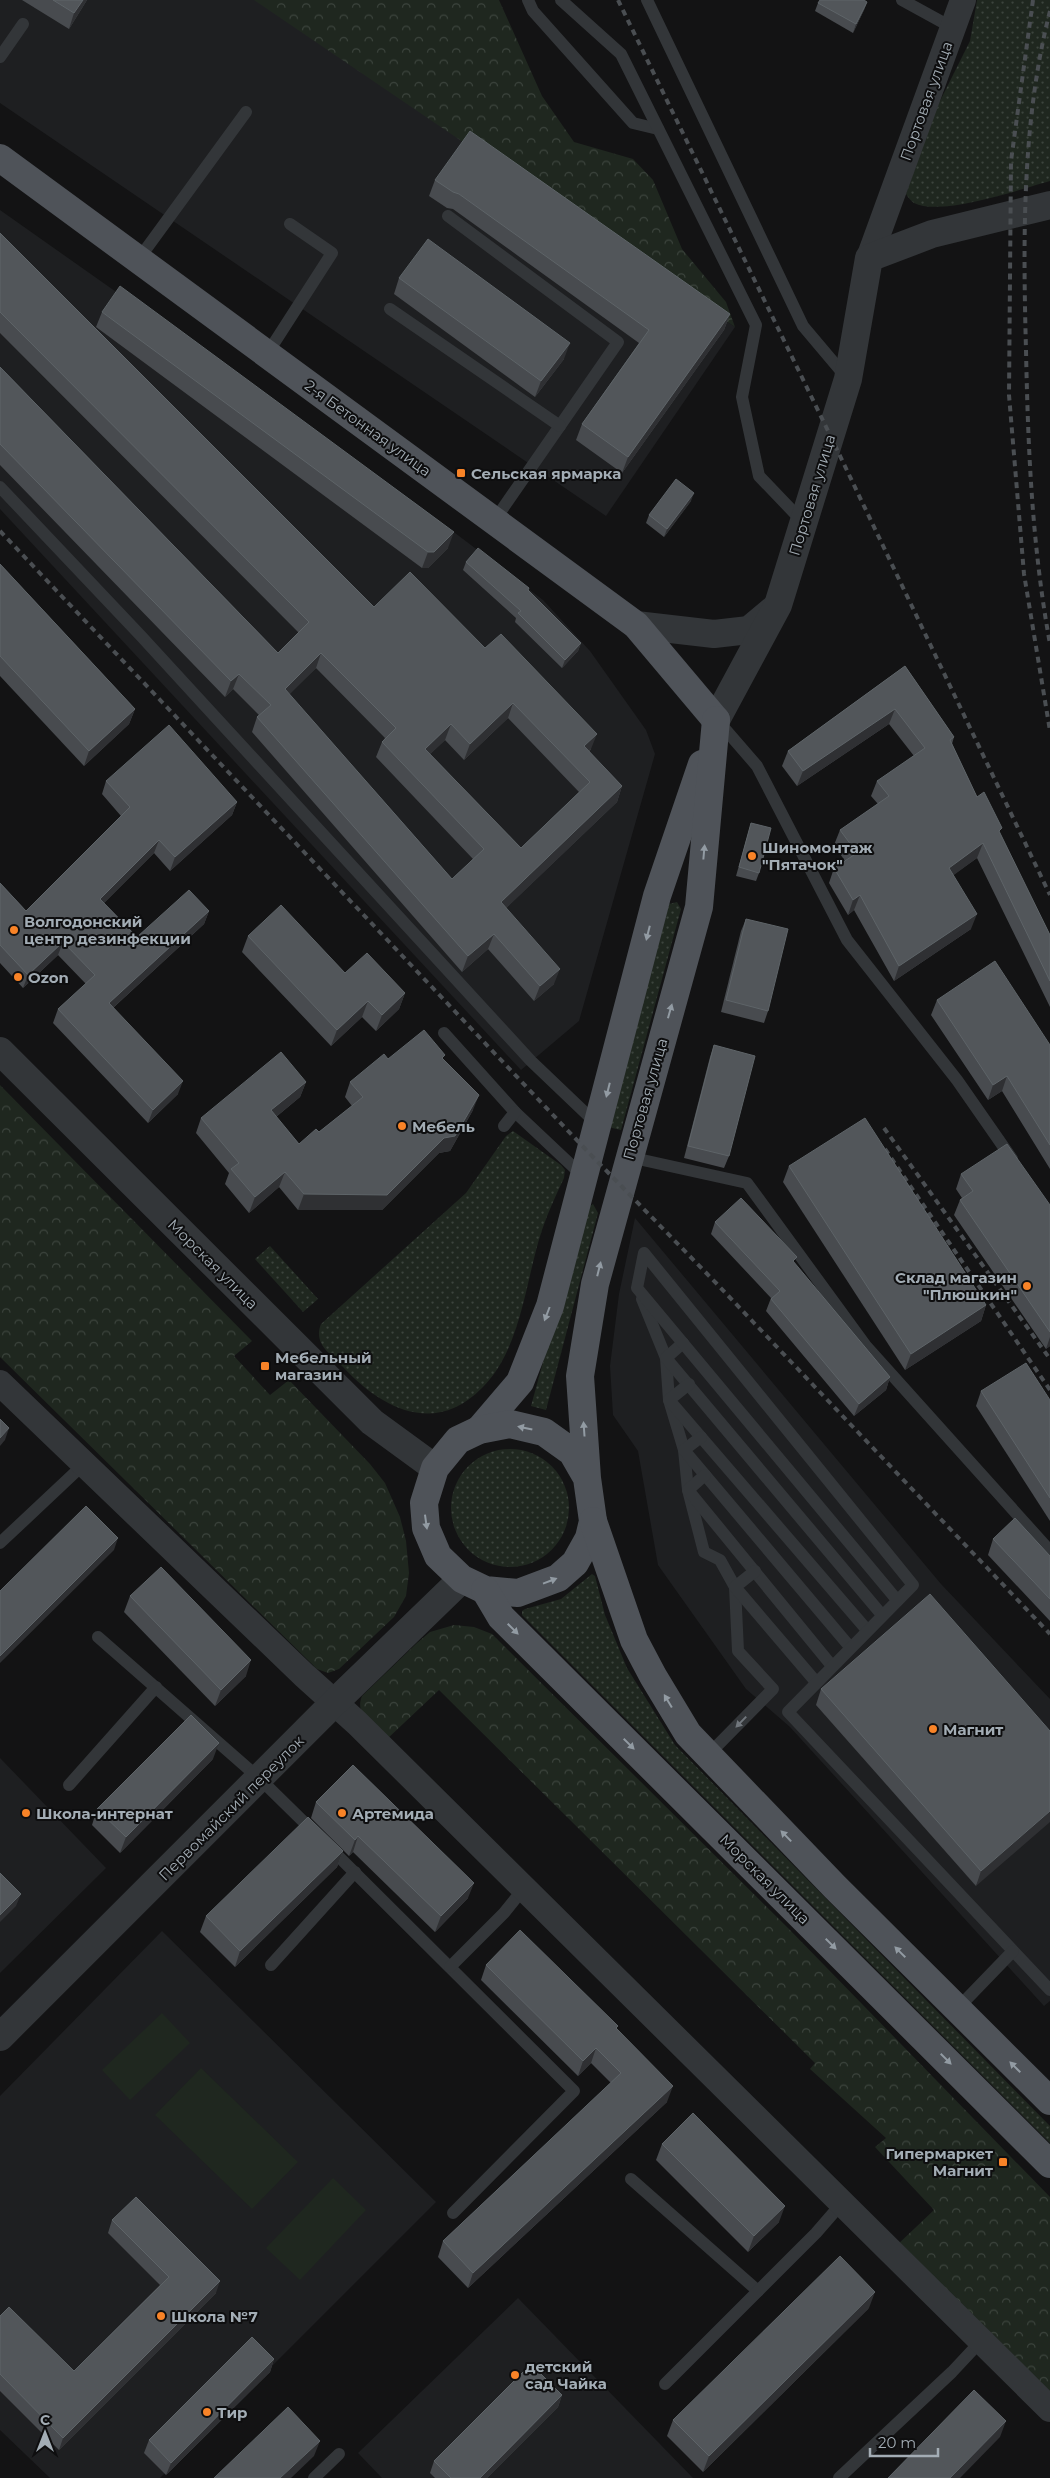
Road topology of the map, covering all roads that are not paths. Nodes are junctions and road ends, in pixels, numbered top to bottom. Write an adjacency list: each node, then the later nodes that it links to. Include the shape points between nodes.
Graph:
1 (528, 0): 10 (lane, via 533,11 633,123)
2 (561, 0): 10 (lane, via 621,54)
3 (647, 0): 19 (lane, via 803,326)
4 (902, 0): 7 (lane)
5 (963, 0): 7 (street, Портовая улица)
6 (23, 24): 8 (lane)
7 (953, 28): 15 (street, Портовая улица)
8 (0, 57)
9 (246, 112): 16 (lane)
10 (658, 129): 23 (lane, via 756,325 742,396 759,476)
11 (0, 158): 16 (main road, 2-я Бетонная улица)
12 (1050, 205): 15 (street, via 932,234)
13 (448, 216): 20 (lane, via 618,342)
14 (290, 224): 18 (lane, via 332,254)
15 (869, 258): 19 (street, Портовая улица)
16 (138, 260): 18 (main road, 2-я Бетонная улица)
17 (390, 309): 20 (lane)
18 (267, 354): 22 (main road, 2-я Бетонная улица)
19 (848, 379): 23 (street, Портовая улица)
20 (560, 426): 22 (lane)
21 (0, 487): 33 (lane, via 148,643 531,1061)
22 (494, 521): 25 (main road, 2-я Бетонная улица)
23 (804, 523): 24 (street, Портовая улица)
24 (778, 605): 25 (street, via 750,630 714,634); 26 (street, Портовая улица)
25 (636, 626): 26 (main road, 2-я Бетонная улица)
26 (716, 720): 27 (main road, Портовая улица); 28 (main road, Портовая улица, one-way to 26); 35 (lane, via 757,766 847,940 958,1080)
27 (657, 896): 28 (main road, via 673,890 687,893); 33 (main road, Портовая улица, one-way to 33)
28 (699, 907): 34 (main road, Портовая улица, one-way to 28)
29 (444, 1033): 31 (lane)
30 (0, 1050): 47 (street, Морская улица, via 372,1422)
31 (515, 1112): 32 (lane); 36 (lane)
32 (504, 1126)
33 (599, 1126): 36 (main road, Портовая улица)
34 (629, 1157): 49 (main road, Портовая улица, one-way to 34, via 580,1376 595,1284); 53 (lane, via 747,1183 866,1346)
35 (1017, 1167)
36 (585, 1178): 43 (main road, Портовая улица, one-way to 43, via 550,1306 520,1382)
37 (637, 1288): 38 (lane); 39 (lane); 57 (lane, via 644,1253 913,1585)
38 (683, 1343): 39 (lane); 57 (lane)
39 (666, 1358): 41 (lane); 42 (lane)
40 (0, 1383): 46 (street)
41 (688, 1384): 42 (lane); 58 (lane)
42 (669, 1400): 44 (lane); 45 (lane)
43 (478, 1430): 47 (main road, via 458,1440); 49 (main road, one-way to 43, via 572,1452 544,1432 510,1424)
44 (701, 1437): 45 (lane); 59 (lane)
45 (684, 1450): 48 (lane); 50 (lane)
46 (84, 1464): 52 (lane); 65 (street)
47 (435, 1468): 55 (main road, one-way to 55, via 424,1503 426,1528 438,1556)
48 (705, 1475): 50 (lane); 61 (lane)
49 (587, 1478): 51 (main road)
50 (688, 1490): 54 (lane); 56 (lane, via 704,1552 720,1560)
51 (593, 1521): 55 (main road, one-way to 51, via 518,1593 558,1578 575,1563 589,1538); 66 (main road, one-way to 51, via 688,1734 634,1640)
52 (0, 1543)
53 (1050, 1551)
54 (754, 1571): 56 (lane); 62 (lane)
55 (473, 1585): 65 (street, Первомайский переулок); 78 (main road, Морская улица, one-way to 78, via 500,1617)
56 (735, 1587): 63 (lane); 66 (lane, one-way to 66, via 738,1651 773,1688)
57 (897, 1600): 58 (lane)
58 (882, 1614): 59 (lane)
59 (867, 1630): 61 (lane)
60 (98, 1637): 64 (lane)
61 (850, 1647): 62 (lane)
62 (832, 1666): 63 (lane)
63 (816, 1682): 71 (lane, via 788,1712)
64 (156, 1687): 67 (lane); 68 (lane)
65 (335, 1702): 67 (street, Первомайский переулок); 70 (street)
66 (708, 1755): 75 (main road, one-way to 66)
67 (260, 1778): 69 (lane); 76 (street, Первомайский переулок)
68 (69, 1785)
69 (354, 1872): 72 (lane); 73 (lane)
70 (524, 1888): 73 (lane); 80 (street)
71 (1013, 1952): 74 (lane); 75 (lane)
72 (270, 1965)
73 (450, 1967): 81 (lane, via 574,2091)
74 (1050, 1990)
75 (958, 2009): 77 (main road, one-way to 75)
76 (0, 2037)
77 (1050, 2101)
78 (1050, 2164)
79 (631, 2178): 82 (lane)
80 (842, 2203): 82 (lane); 83 (street)
81 (453, 2213)
82 (758, 2291): 84 (lane)
83 (981, 2341): 85 (street); 88 (lane)
84 (665, 2384)
85 (1050, 2409)
86 (339, 2454): 87 (lane)
87 (314, 2478)
88 (839, 2478)

